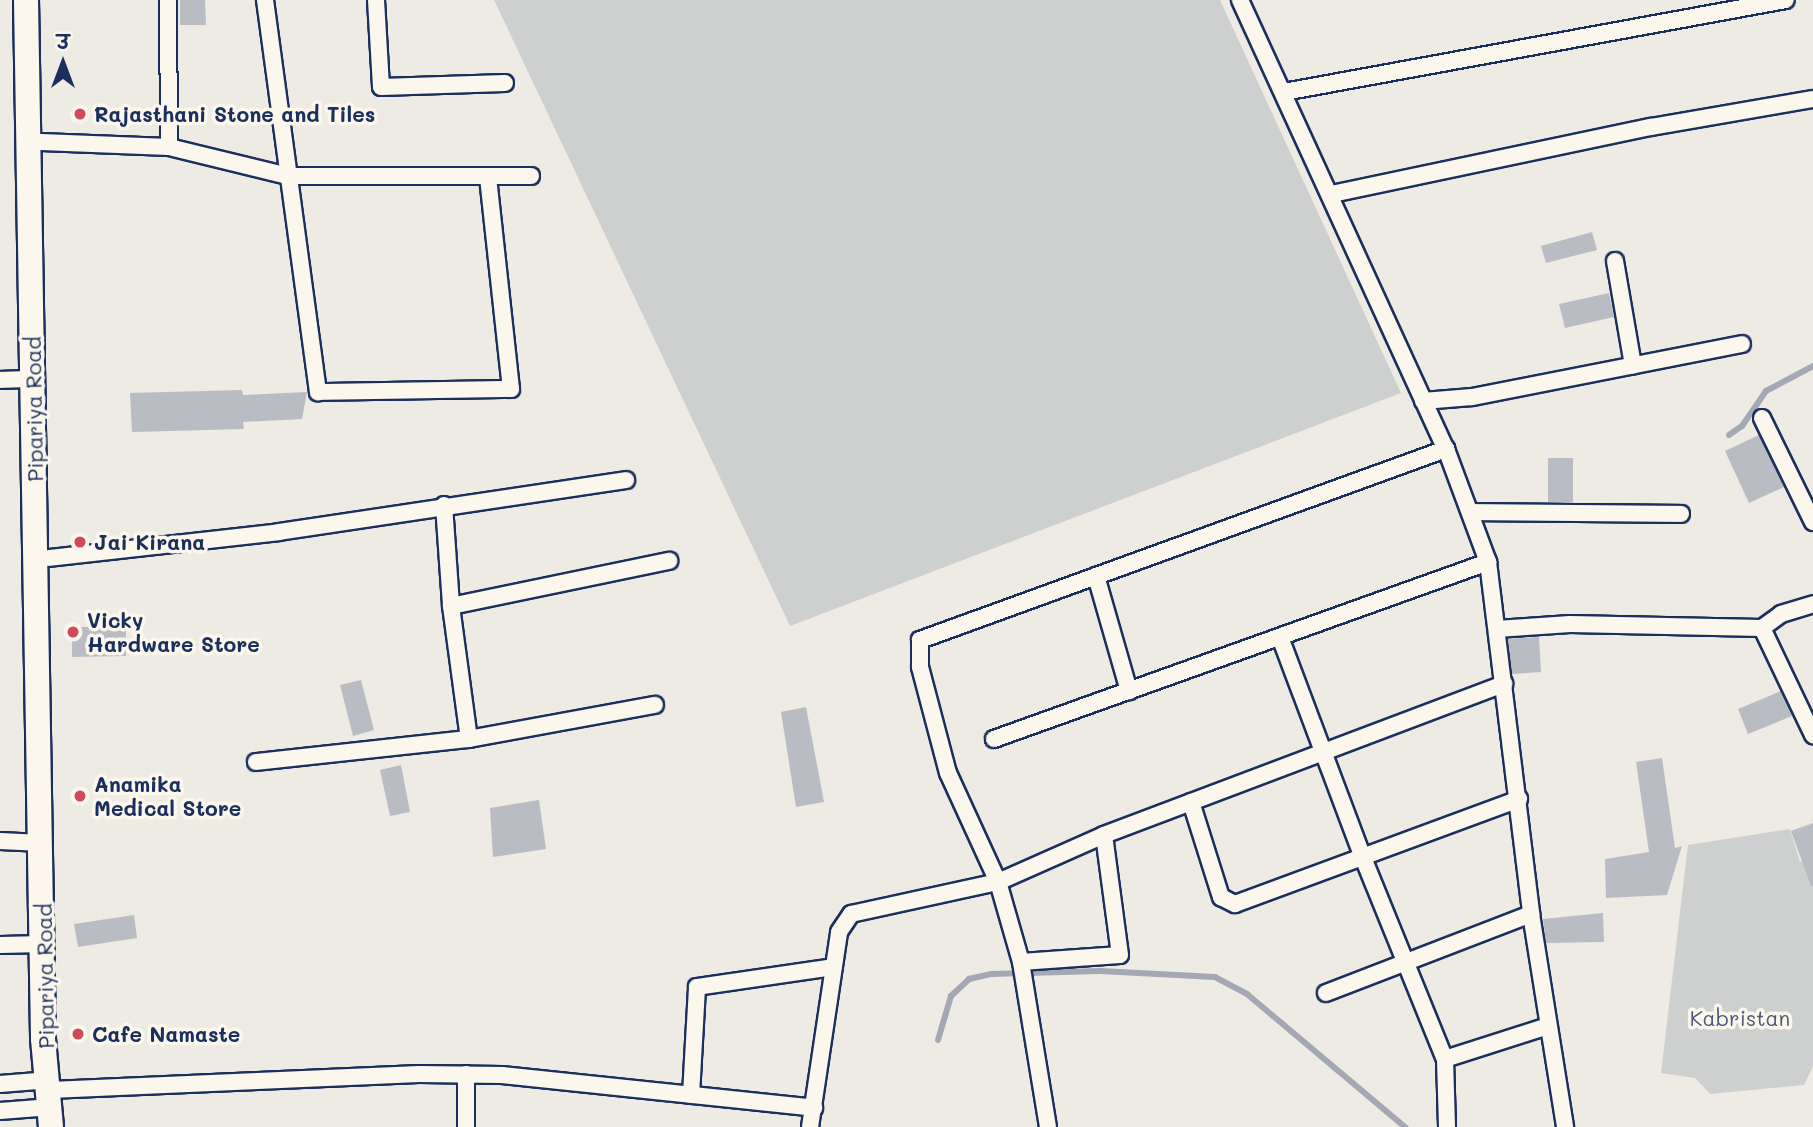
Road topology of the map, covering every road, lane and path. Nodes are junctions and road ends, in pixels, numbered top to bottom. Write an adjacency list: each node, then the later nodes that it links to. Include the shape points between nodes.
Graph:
1 (26, 0): 20 (main road, Pipariya Road)
2 (38, 0): 11 (main road, Pipariya Road)
3 (168, 0): 12 (street)
4 (265, 0): 13 (street)
5 (376, 0): 8 (street, via 381,87)
6 (1240, 0): 9 (street)
7 (1786, 0): 9 (street)
8 (505, 83)
9 (1284, 92): 16 (street)
10 (1813, 99): 16 (street, via 1651,127)
11 (41, 142): 12 (street); 30 (main road, Pipariya Road)
12 (169, 147): 13 (street)
13 (288, 176): 14 (street); 14 (street, via 315,387 321,393 510,389)
14 (488, 176): 15 (street)
15 (531, 176)
16 (1332, 194): 22 (street)
17 (1615, 261): 19 (street)
18 (1742, 344): 19 (street)
19 (1633, 365): 22 (street, via 1472,397)
20 (34, 379): 21 (street); 51 (main road, Pipariya Road)
21 (0, 380)
22 (1423, 401): 24 (street)
23 (1762, 418): 29 (street)
24 (1446, 449): 27 (street); 33 (street)
25 (626, 480): 26 (street)
26 (444, 505): 30 (street, via 279,532); 35 (street)
27 (1472, 512): 28 (street); 32 (street)
28 (1681, 514)
29 (1813, 523)
30 (49, 558): 67 (main road, Pipariya Road, via 56,987)
31 (668, 561): 35 (street)
32 (1488, 562): 37 (street); 38 (street)
33 (1096, 576): 40 (street); 53 (street, via 920,640 920,667 948,773)
34 (1813, 604): 36 (street, via 1781,614)
35 (451, 606): 43 (street)
36 (1762, 628): 37 (street, via 1570,624); 42 (street)
37 (1497, 629): 39 (street)
38 (1280, 637): 40 (street); 45 (street)
39 (1504, 684): 45 (street); 47 (street)
40 (1129, 691): 44 (street)
41 (654, 705): 43 (street)
42 (1813, 735)
43 (469, 739): 46 (street)
44 (994, 739)
45 (1322, 750): 48 (street); 52 (street)
46 (256, 762)
47 (1519, 799): 52 (street); 54 (street)
48 (1191, 802): 49 (street); 52 (street, via 1225,902 1239,904)
49 (1104, 835): 53 (street); 58 (street, via 1120,955)
50 (0, 841): 51 (street)
51 (42, 843): 55 (main road, Pipariya Road)
52 (1364, 860): 57 (street)
53 (998, 882): 58 (street); 59 (street, via 851,914 839,932)
54 (1531, 914): 57 (street); 61 (street)
55 (43, 944): 56 (street); 67 (main road, Pipariya Road, via 43,1039)
56 (0, 945)
57 (1405, 962): 60 (street); 62 (street)
58 (1021, 963): 73 (street)
59 (834, 967): 66 (street, via 697,987); 68 (street)
60 (1326, 993)
61 (1548, 1026): 62 (street); 75 (street)
62 (1445, 1059): 74 (street)
63 (466, 1074): 66 (street); 67 (street); 71 (street)
64 (21, 1083): 65 (street); 67 (street); 69 (street)
65 (0, 1084)
66 (691, 1095): 68 (street)
67 (50, 1101): 69 (street)
68 (814, 1108): 72 (street)
69 (24, 1109): 70 (street)
70 (0, 1111)
71 (466, 1127)
72 (810, 1127)
73 (1048, 1127)
74 (1447, 1127)
75 (1565, 1127)

